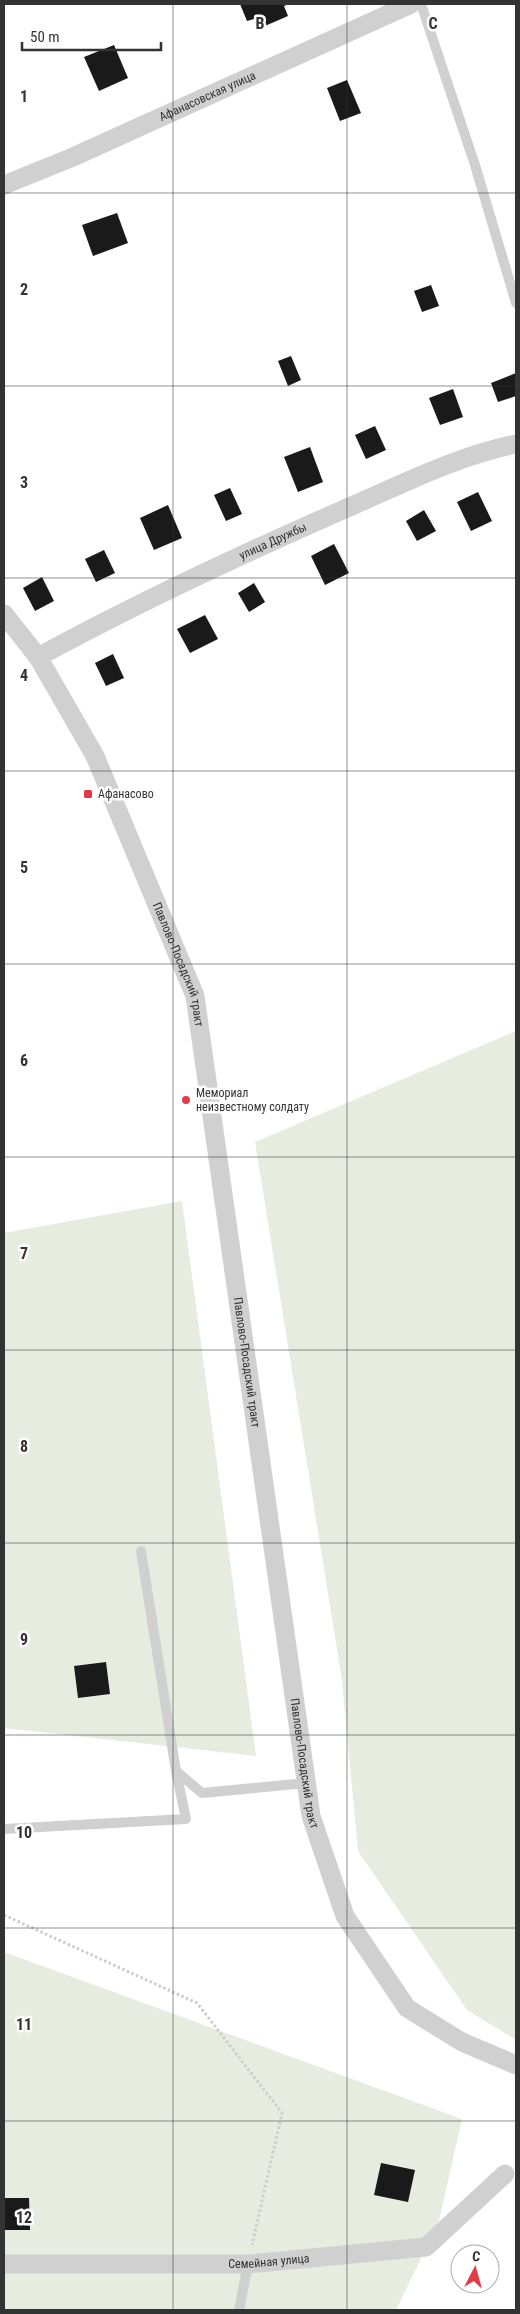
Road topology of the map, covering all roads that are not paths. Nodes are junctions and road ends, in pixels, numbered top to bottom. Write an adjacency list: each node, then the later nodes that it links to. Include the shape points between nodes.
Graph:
1 (411, 4): 3 (street, Афанасовская улица)
2 (421, 4): 4 (lane, via 475,165)
3 (4, 185)
4 (516, 302)
5 (516, 444): 7 (street, улица Дружбы, via 466,456 246,553 98,624)
6 (4, 614): 7 (street, Павлово-Посадский тракт)
7 (38, 657): 10 (street, Павлово-Посадский тракт, via 95,756 195,996)
8 (141, 1552): 9 (lane)
9 (176, 1770): 10 (lane, via 202,1793); 11 (lane, via 186,1819)
10 (308, 1783): 12 (street, Павлово-Посадский тракт, via 311,1816 345,1916 407,2008 462,2042)
11 (4, 1829)
12 (516, 2065)
13 (505, 2174): 15 (street, Семейная улица, via 426,2247)
14 (4, 2264): 15 (street, Семейная улица)
15 (248, 2264): 16 (lane)
16 (239, 2310)

